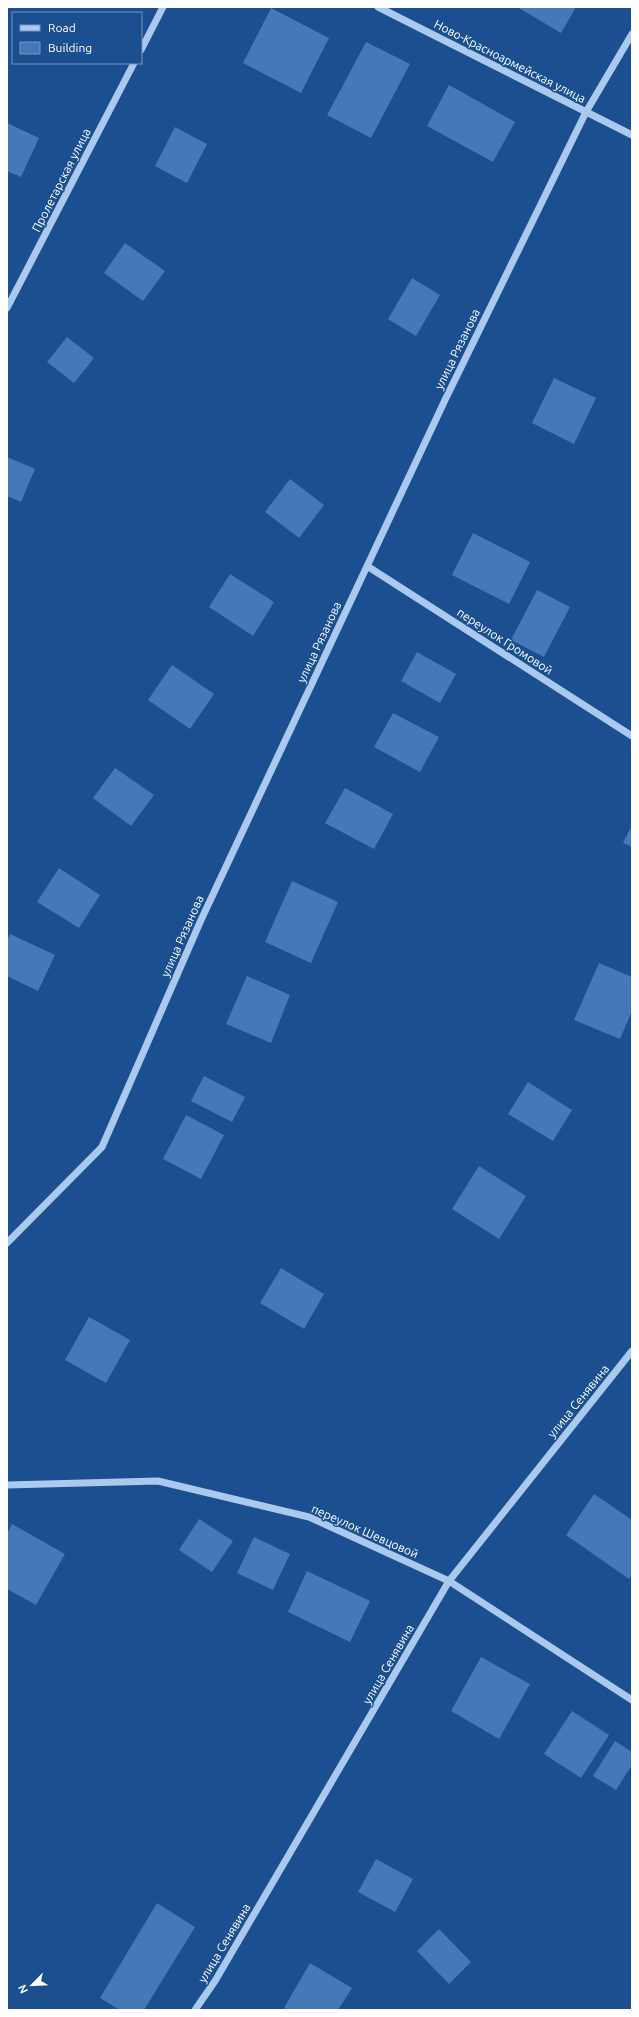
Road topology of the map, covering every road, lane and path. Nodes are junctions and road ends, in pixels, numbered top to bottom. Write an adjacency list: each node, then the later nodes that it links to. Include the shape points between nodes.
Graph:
1 (163, 7): 4 (street)
2 (378, 7): 6 (street, Ново-Красноармейская улица)
3 (632, 34): 6 (street, улица Рязанова)
4 (142, 48)
5 (133, 64): 8 (street, Пролетарская улица)
6 (586, 112): 7 (street, Ново-Красноармейская улица); 9 (street, улица Рязанова)
7 (632, 135)
8 (7, 308)
9 (367, 566): 10 (street, переулок Громовой); 11 (street, улица Рязанова, via 201,920 102,1147)
10 (632, 736)
11 (7, 1243)
12 (632, 1352): 14 (street, улица Сенявина)
13 (7, 1485): 14 (street, переулок Шевцовой, via 158,1482 310,1517)
14 (449, 1581): 15 (street, переулок Шевцовой); 16 (street, улица Сенявина, via 215,1981)
15 (632, 1700)
16 (195, 2010)

